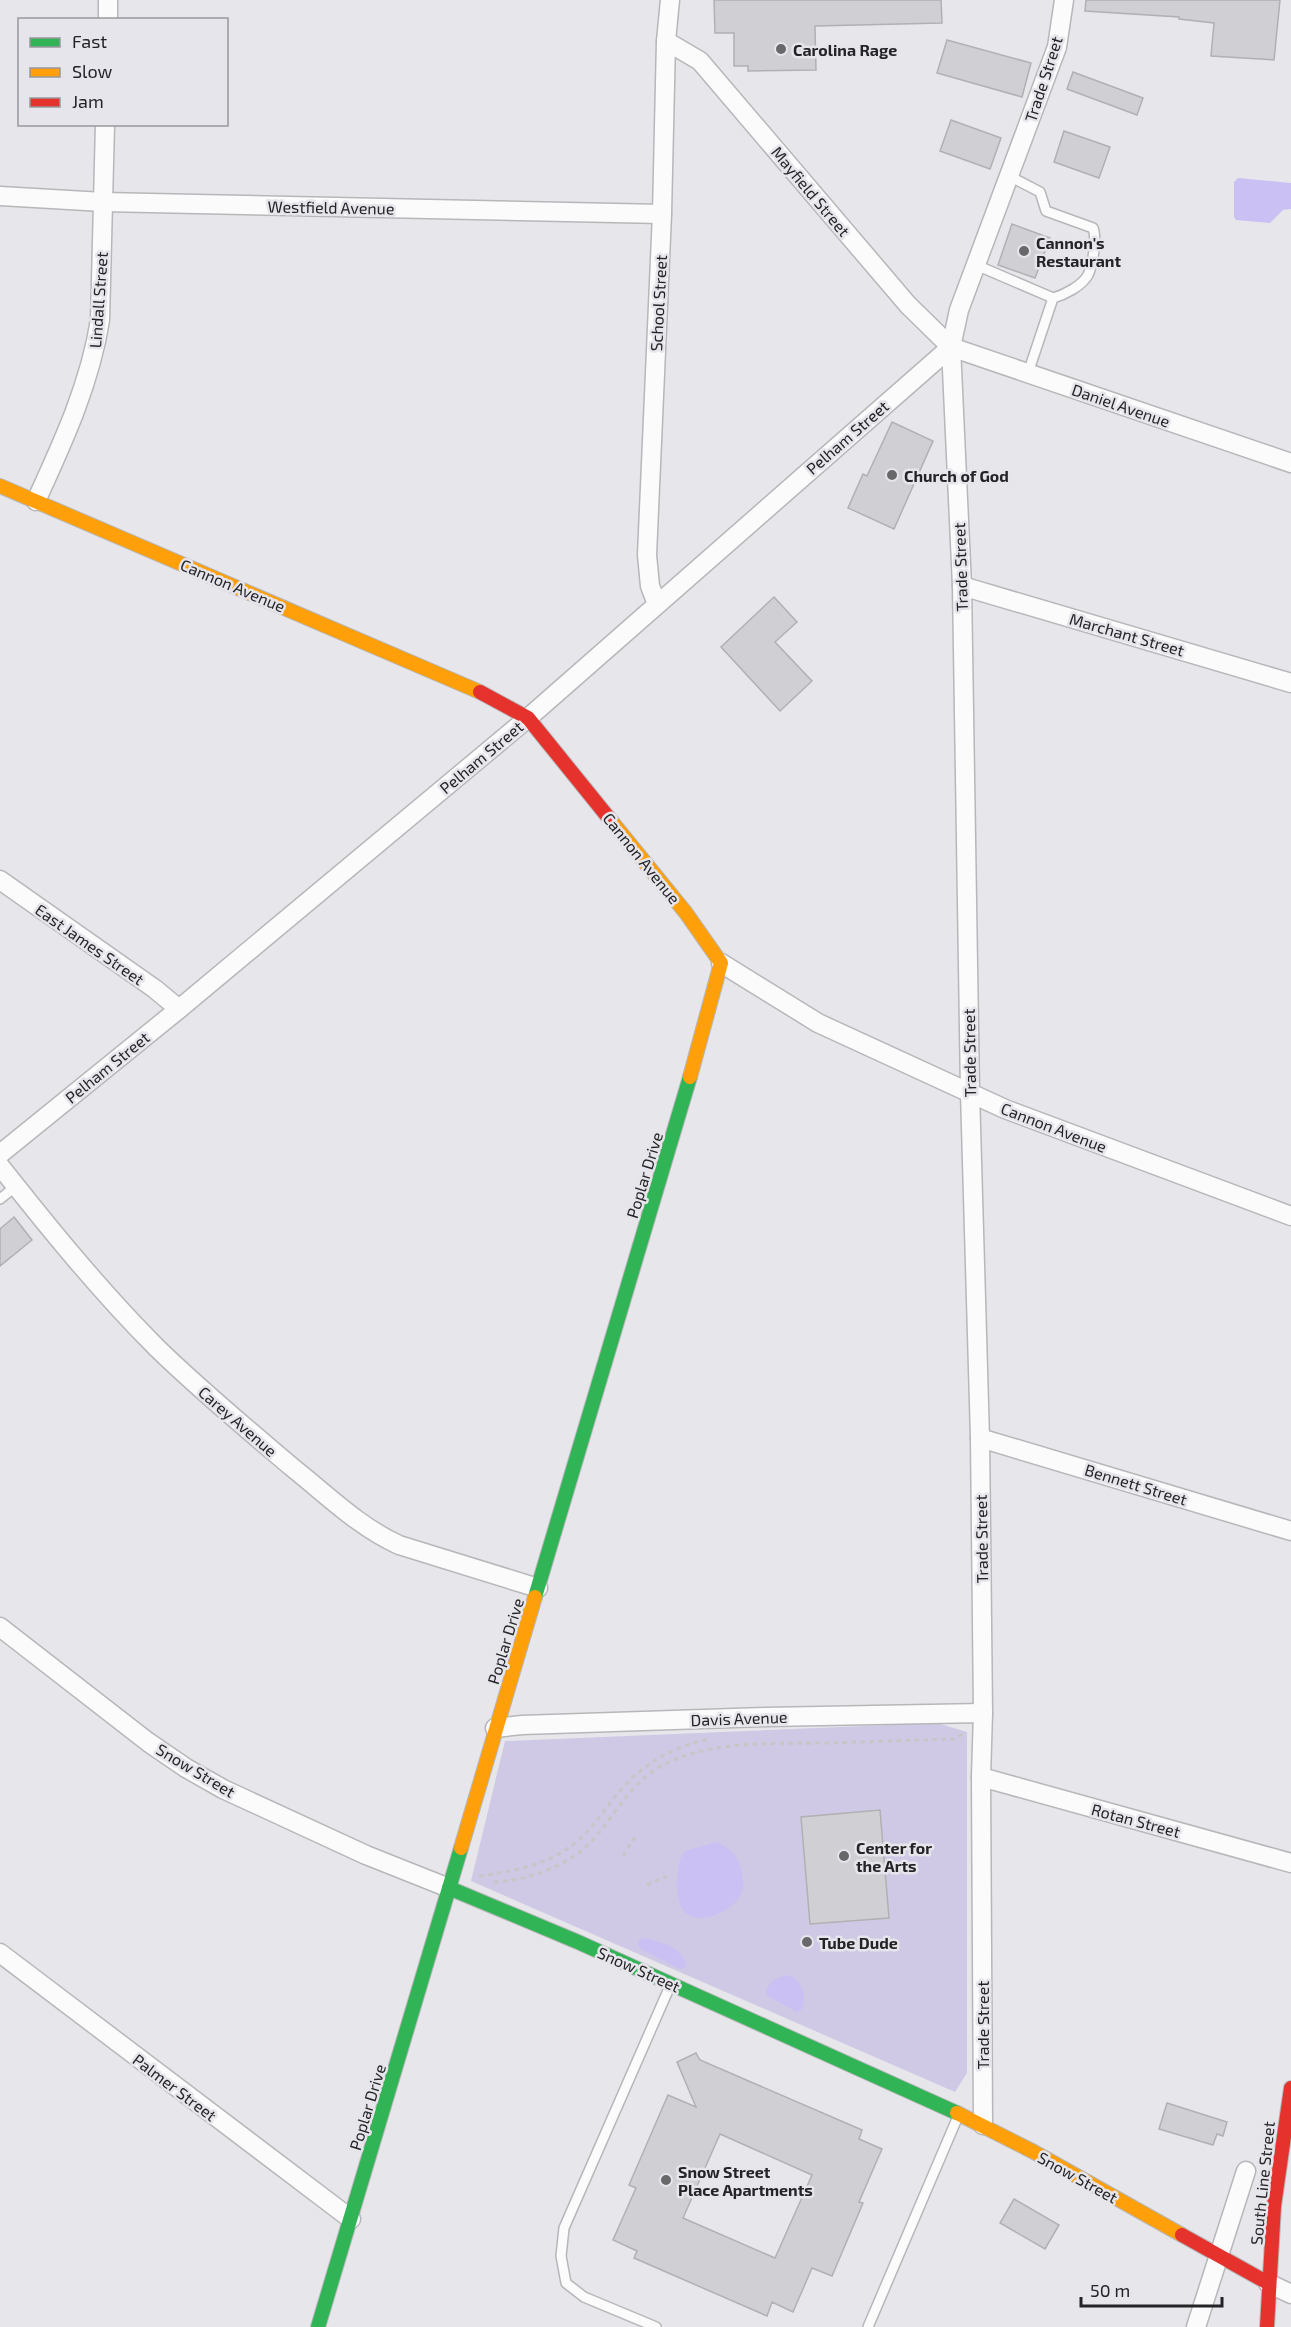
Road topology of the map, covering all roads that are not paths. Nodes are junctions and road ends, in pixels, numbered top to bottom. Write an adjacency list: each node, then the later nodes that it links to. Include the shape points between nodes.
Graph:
1 (108, 0): 4 (street)
2 (670, 0): 5 (street, School Street)
3 (1064, 0): 7 (street, Trade Street, via 1057,47)
4 (108, 18)
5 (666, 41): 10 (street, School Street); 13 (street, Mayfield Street, via 700,61 908,305)
6 (105, 126): 9 (street, Lindall Street)
7 (1009, 176): 11 (street, Trade Street); 12 (lane, via 1040,192 1046,211 1093,228 1096,236 1087,276 1065,295)
8 (0, 196): 9 (street, Westfield Avenue)
9 (103, 202): 10 (street, Westfield Avenue); 17 (street, Lindall Street, via 100,320 95,349 88,377)
10 (662, 214): 19 (street, School Street, via 646,555)
11 (976, 265): 12 (lane); 13 (street, Trade Street, via 958,310)
12 (1053, 298): 14 (lane)
13 (951, 347): 14 (street, Daniel Avenue); 18 (street, Trade Street); 19 (street, Pelham Street)
14 (1028, 373): 15 (street, Daniel Avenue)
15 (1291, 463)
16 (0, 486): 17 (street, Cannon Avenue)
17 (36, 501): 21 (street, Cannon Avenue, via 488,695)
18 (962, 586): 20 (street, Marchant Street); 25 (street, Trade Street)
19 (657, 604): 21 (street, Pelham Street)
20 (1291, 683)
21 (528, 718): 23 (street, Cannon Avenue, via 686,913); 24 (street, Pelham Street)
22 (0, 880): 24 (street, East James Street)
23 (721, 963): 25 (street, Cannon Avenue, via 818,1023); 33 (street, Poplar Drive)
24 (179, 1009): 26 (street, Pelham Street)
25 (970, 1092): 30 (street, Cannon Avenue, via 1005,1109); 31 (street, Trade Street)
26 (0, 1155)
27 (0, 1166): 28 (street, Carey Avenue)
28 (16, 1186): 29 (lane); 33 (street, Carey Avenue, via 96,1282 157,1347 364,1526 399,1545)
29 (0, 1199)
30 (1291, 1216)
31 (980, 1438): 32 (street, Bennett Street); 35 (street, Trade Street)
32 (1291, 1531)
33 (538, 1588): 36 (street, Poplar Drive)
34 (0, 1627): 39 (street, Snow Street, via 186,1768 366,1855)
35 (983, 1713): 36 (street, Davis Avenue); 37 (street, Trade Street)
36 (495, 1728): 39 (street, Poplar Drive)
37 (981, 1777): 38 (street, Rotan Street); 44 (street, Trade Street)
38 (1291, 1863)
39 (449, 1888): 41 (street, Snow Street); 46 (street, Poplar Drive)
40 (0, 1953): 46 (street, Palmer Street)
41 (671, 1984): 43 (street, Snow Street); 51 (lane, via 564,2228 561,2256 566,2283 584,2297)
42 (1291, 2089): 48 (street, South Line Street)
43 (959, 2114): 44 (street, Snow Street); 52 (lane)
44 (983, 2125): 47 (street, Snow Street)
45 (1246, 2171): 47 (street)
46 (351, 2219): 50 (street, Poplar Drive)
47 (1218, 2255): 48 (street, Snow Street); 53 (street)
48 (1268, 2283): 49 (street, Snow Street); 54 (street, South Line Street)
49 (1291, 2294)
50 (318, 2327)
51 (656, 2327)
52 (868, 2327)
53 (1196, 2327)
54 (1267, 2327)

